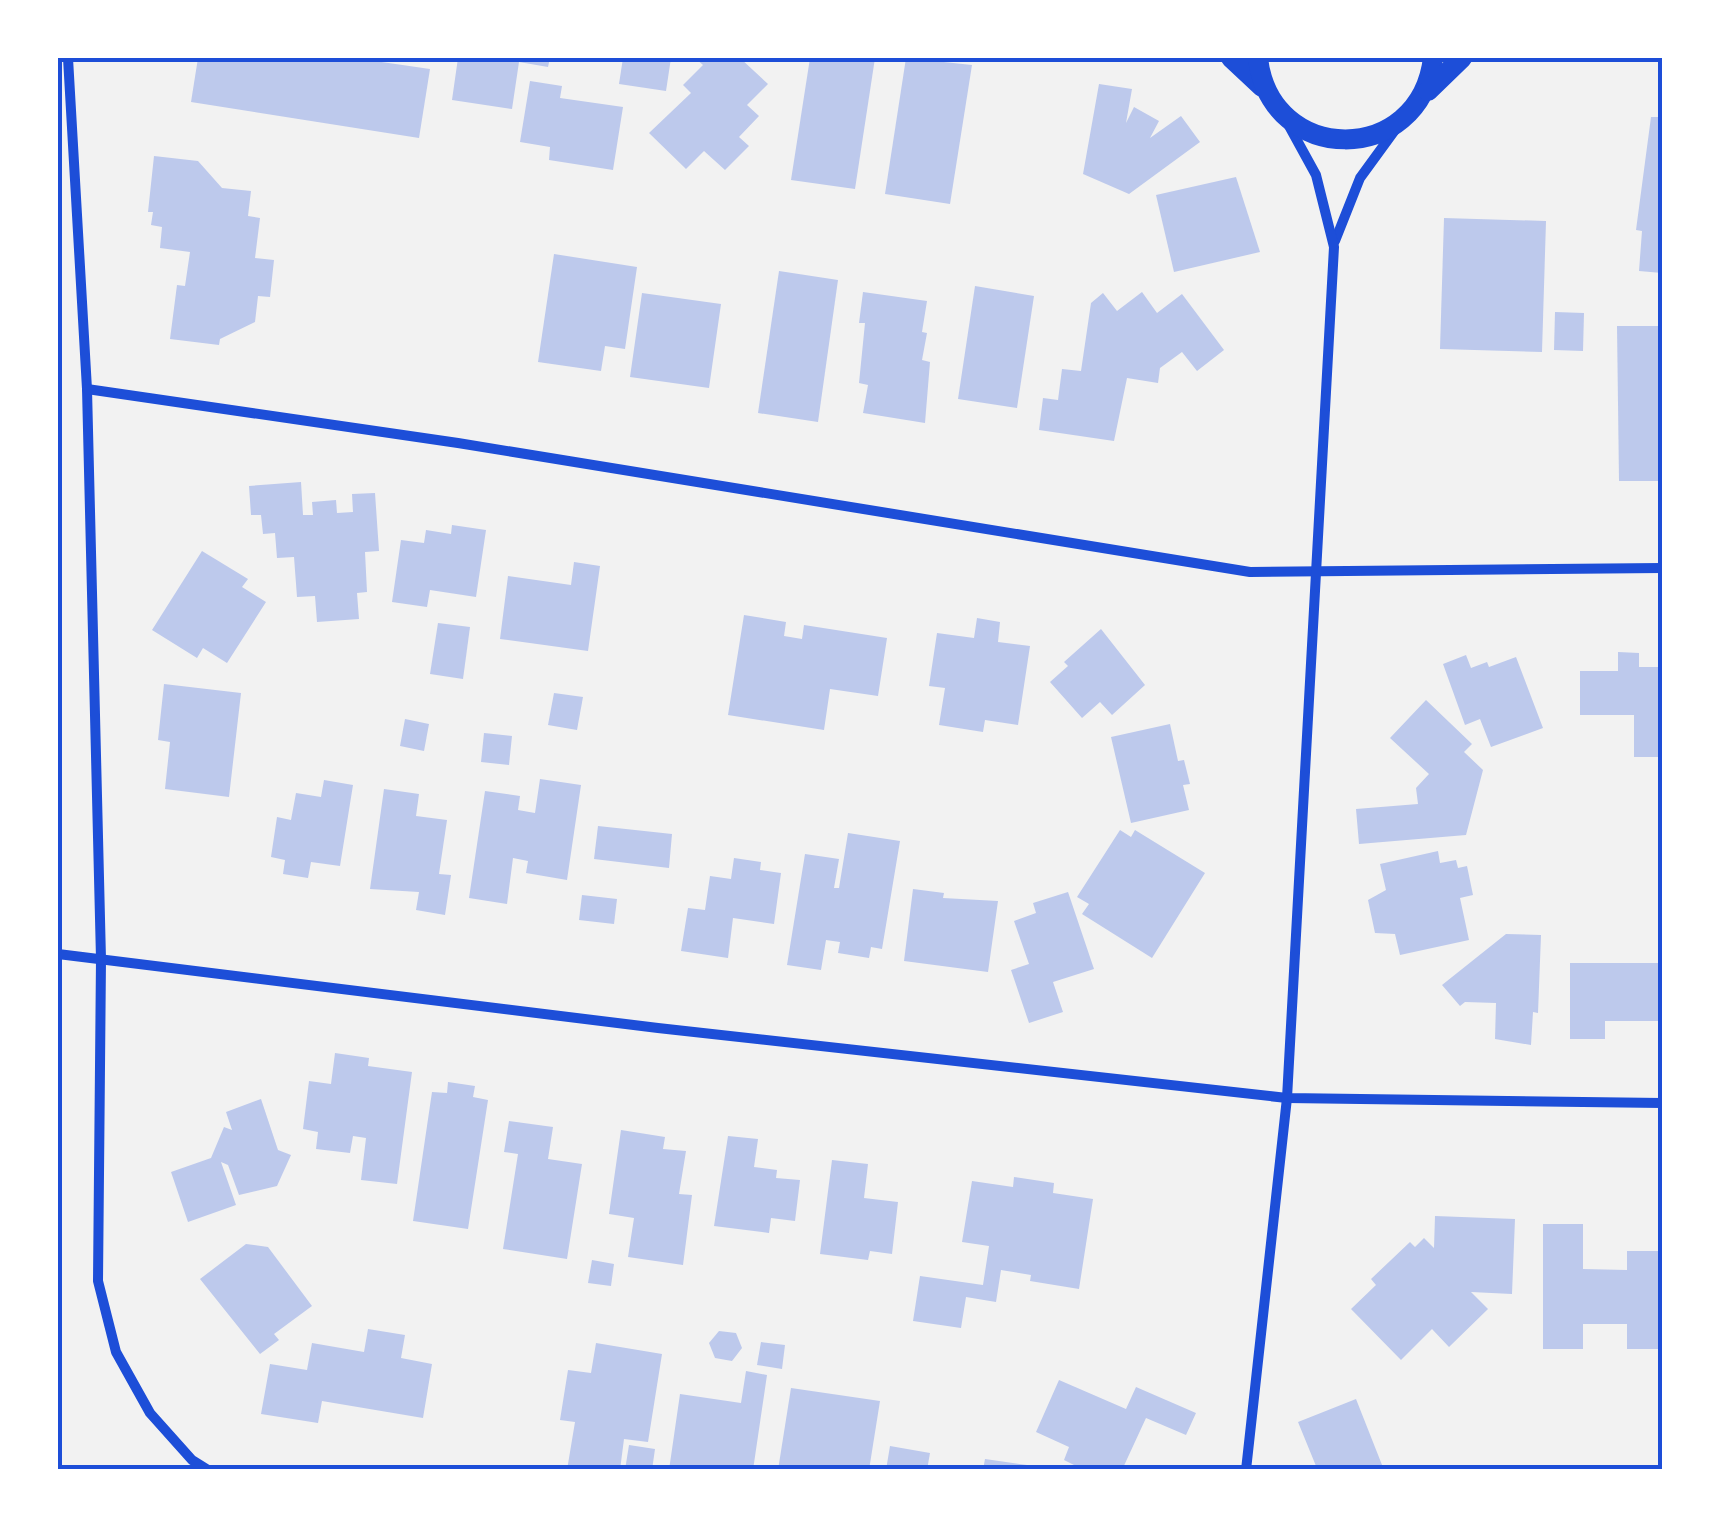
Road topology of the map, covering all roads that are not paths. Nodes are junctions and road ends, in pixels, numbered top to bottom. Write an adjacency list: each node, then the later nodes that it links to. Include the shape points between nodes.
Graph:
1 (68, 58): 11 (street)
2 (1231, 58): 6 (main road)
3 (1258, 58): 6 (main road)
4 (1433, 58): 7 (main road)
5 (1462, 58): 7 (main road)
6 (1268, 92): 8 (main road)
7 (1419, 100): 9 (main road)
8 (1280, 110): 9 (main road, via 1306,130 1337,140 1372,136); 10 (street, via 1316,175)
9 (1404, 120): 10 (street, via 1360,178)
10 (1334, 247): 13 (street)
11 (87, 389): 13 (street, via 1250,572); 15 (street)
12 (1662, 568): 13 (street)
13 (1314, 574): 16 (street)
14 (58, 954): 15 (street)
15 (102, 959): 16 (street); 18 (street, via 98,1281 116,1352 150,1413)
16 (1287, 1098): 17 (street); 19 (street)
17 (1662, 1103)
18 (208, 1470)
19 (1246, 1470)

